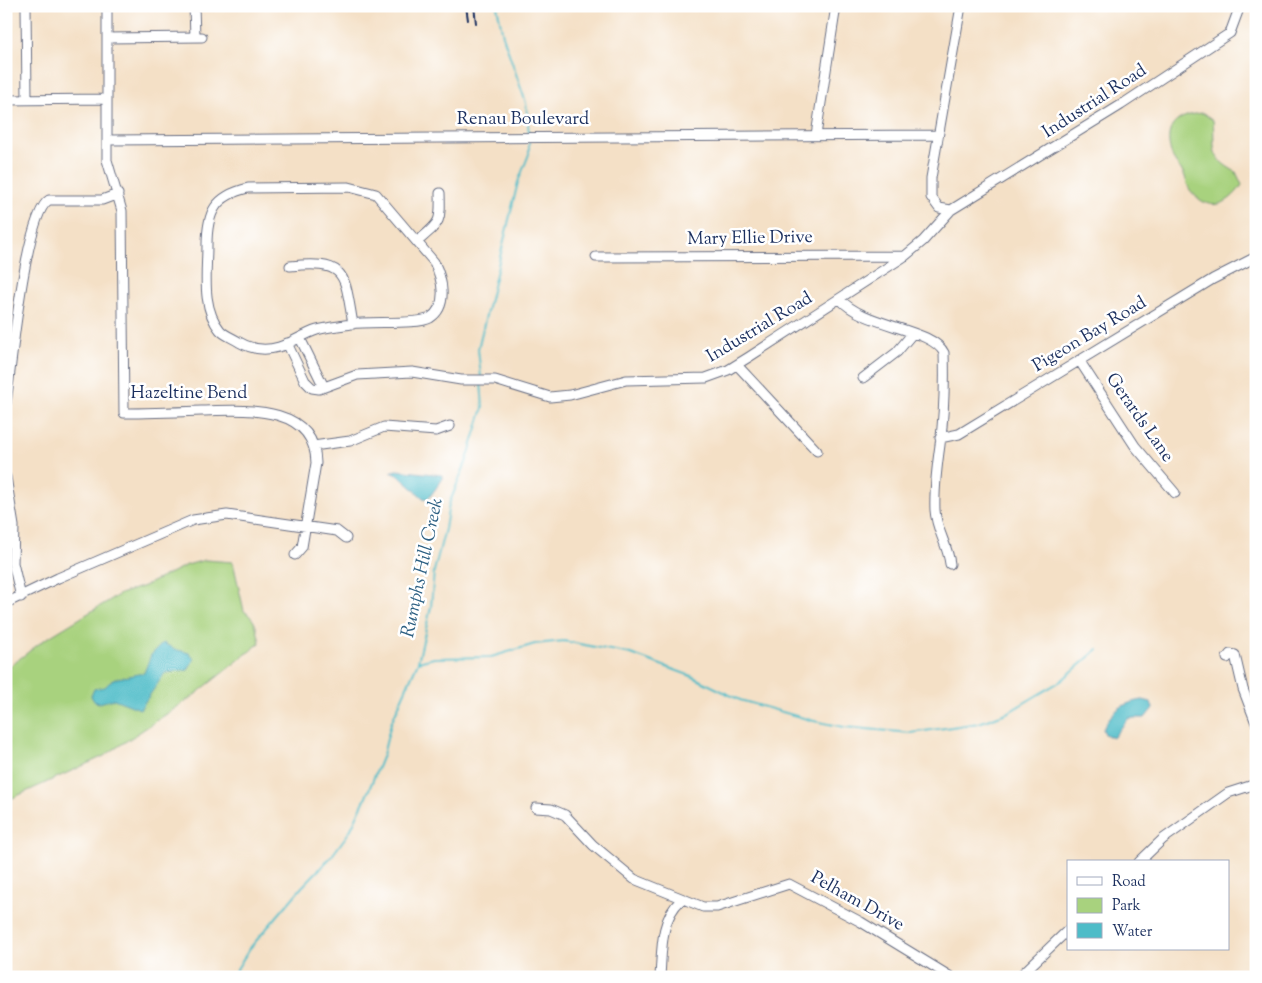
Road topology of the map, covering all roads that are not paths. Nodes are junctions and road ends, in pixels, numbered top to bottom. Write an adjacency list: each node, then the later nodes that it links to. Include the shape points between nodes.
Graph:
1 (26, 6): 8 (street)
2 (107, 6): 7 (street, Hazeltine Bend)
3 (194, 6): 7 (street, via 198,37)
4 (836, 6): 11 (street)
5 (961, 6): 12 (street)
6 (1240, 6): 16 (street, Industrial Road, via 1230,33 1106,115)
7 (107, 38): 10 (street, Hazeltine Bend)
8 (27, 99): 9 (street); 10 (street)
9 (6, 100)
10 (106, 100): 13 (street, Hazeltine Bend)
11 (816, 135): 12 (street, Renau Boulevard); 13 (street, Renau Boulevard)
12 (938, 135): 16 (street, via 930,196 939,208)
13 (108, 140): 15 (street, Hazeltine Bend, via 108,166)
14 (440, 193): 17 (street, via 438,224)
15 (118, 194): 31 (street, via 102,200 49,200 39,209 25,263); 34 (street, Hazeltine Bend, via 122,211 124,413 259,410 297,425)
16 (951, 210): 18 (street, Industrial Road)
17 (417, 242): 23 (street, via 440,274 441,303 431,317 419,322); 26 (street, via 376,194 362,189 248,188 234,191 219,200 210,214 207,236 209,312 220,331 245,346 261,350)
18 (905, 256): 19 (street, Mary Ellie Drive); 22 (street, Industrial Road)
19 (596, 257)
20 (1256, 257): 27 (street, Pigeon Bay Road, via 1213,279)
21 (290, 266): 23 (street, via 318,263 338,272 345,281)
22 (840, 299): 24 (street, via 860,315); 28 (street, Industrial Road)
23 (353, 324): 25 (street, via 316,330)
24 (913, 333): 29 (street, via 898,352); 33 (street, via 936,343 944,352)
25 (300, 338): 26 (street); 30 (street)
26 (287, 343): 30 (street, via 309,386)
27 (1079, 360): 33 (street, Pigeon Bay Road, via 959,434); 37 (street, Gerards Lane, via 1135,446)
28 (736, 365): 30 (street, Industrial Road, via 706,378 626,380 550,397 494,380 461,380 412,372 357,375); 35 (street)
29 (863, 378)
30 (324, 387)
31 (6, 403)
32 (450, 426): 34 (street, via 436,431 384,427 350,441)
33 (940, 438): 41 (street, via 935,513)
34 (313, 446): 38 (street, via 316,463)
35 (817, 451)
36 (6, 477): 42 (street, via 14,526 13,563)
37 (1175, 493)
38 (306, 526): 39 (street, via 338,531); 40 (street, via 302,547); 42 (street, via 227,515 193,520)
39 (346, 538)
40 (295, 555)
41 (950, 564)
42 (21, 597): 43 (street)
43 (6, 603)
44 (1227, 658): 45 (street, via 1230,654 1235,655 1243,689)
45 (1256, 722)
46 (1256, 784): 48 (street, via 1228,793 1163,838)
47 (536, 808): 49 (street, Pelham Drive, via 566,815 593,845 634,879)
48 (1141, 860)
49 (681, 900): 51 (street, via 671,909 662,941); 52 (street, Pelham Drive, via 717,908 789,884 882,934)
50 (1067, 931): 53 (street)
51 (660, 977)
52 (951, 977)
53 (1019, 977)

